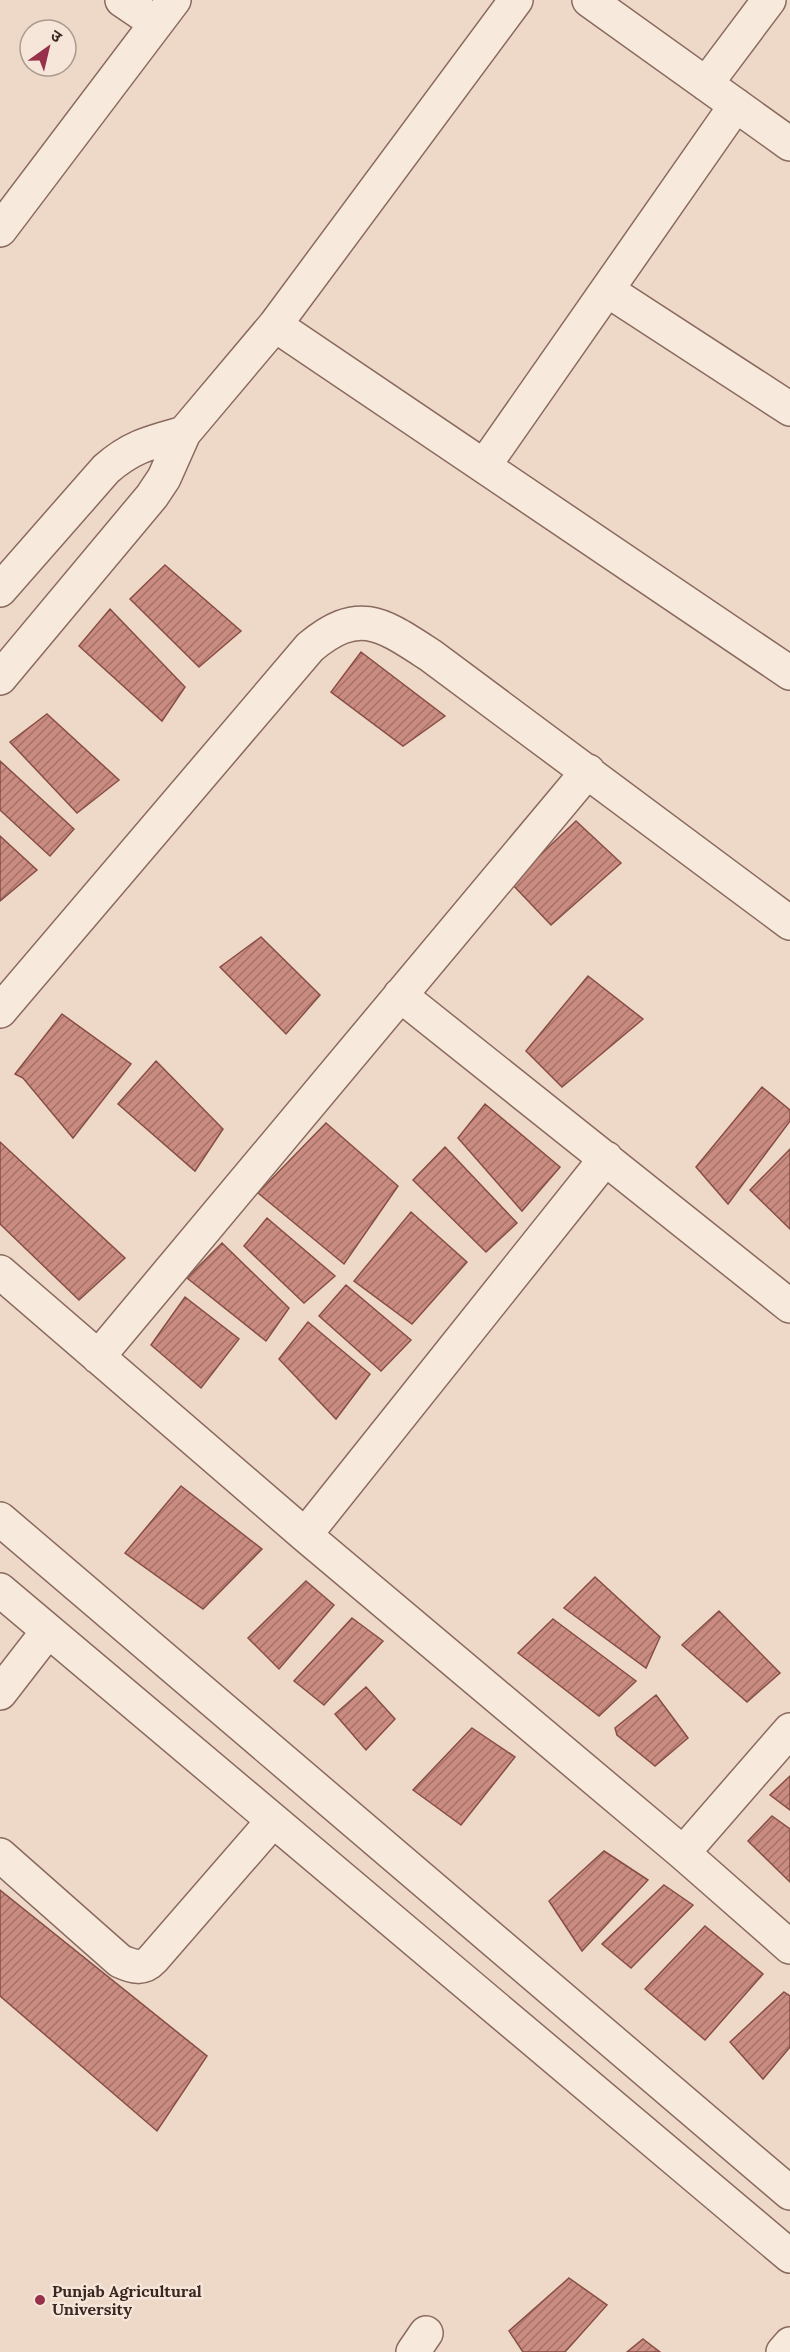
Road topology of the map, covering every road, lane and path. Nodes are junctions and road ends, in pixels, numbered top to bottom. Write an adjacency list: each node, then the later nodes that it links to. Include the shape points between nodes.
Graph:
1 (122, 0): 5 (street)
2 (589, 0): 6 (street)
3 (769, 0): 6 (street)
4 (508, 3): 11 (street)
5 (165, 12): 9 (street)
6 (706, 84): 7 (street)
7 (736, 105): 8 (street); 10 (street)
8 (790, 144)
9 (0, 230)
10 (607, 290): 12 (street); 14 (street)
11 (275, 325): 13 (street); 14 (street)
12 (790, 409)
13 (184, 433): 15 (street, via 123,454); 17 (street, via 152,496)
14 (484, 466): 16 (street)
15 (0, 590)
16 (790, 673)
17 (0, 678)
18 (588, 771): 19 (street); 20 (street); 21 (street, via 401,636 378,626 353,622 327,632 302,656)
19 (790, 923)
20 (400, 995): 22 (street); 25 (street)
21 (0, 1011)
22 (606, 1158): 24 (street); 27 (street)
23 (0, 1272): 25 (street)
24 (790, 1306)
25 (98, 1357): 27 (street)
26 (0, 1519): 36 (street)
27 (305, 1535): 33 (street)
28 (0, 1590): 29 (street)
29 (48, 1631): 30 (street); 32 (street)
30 (0, 1693)
31 (790, 1730): 33 (street)
32 (272, 1822): 34 (street, via 153,1959 140,1967 120,1961); 37 (street)
33 (683, 1853): 35 (street)
34 (0, 1855)
35 (790, 1947)
36 (790, 2193)
37 (790, 2256)
38 (790, 2344): 39 (street)
39 (783, 2352)

